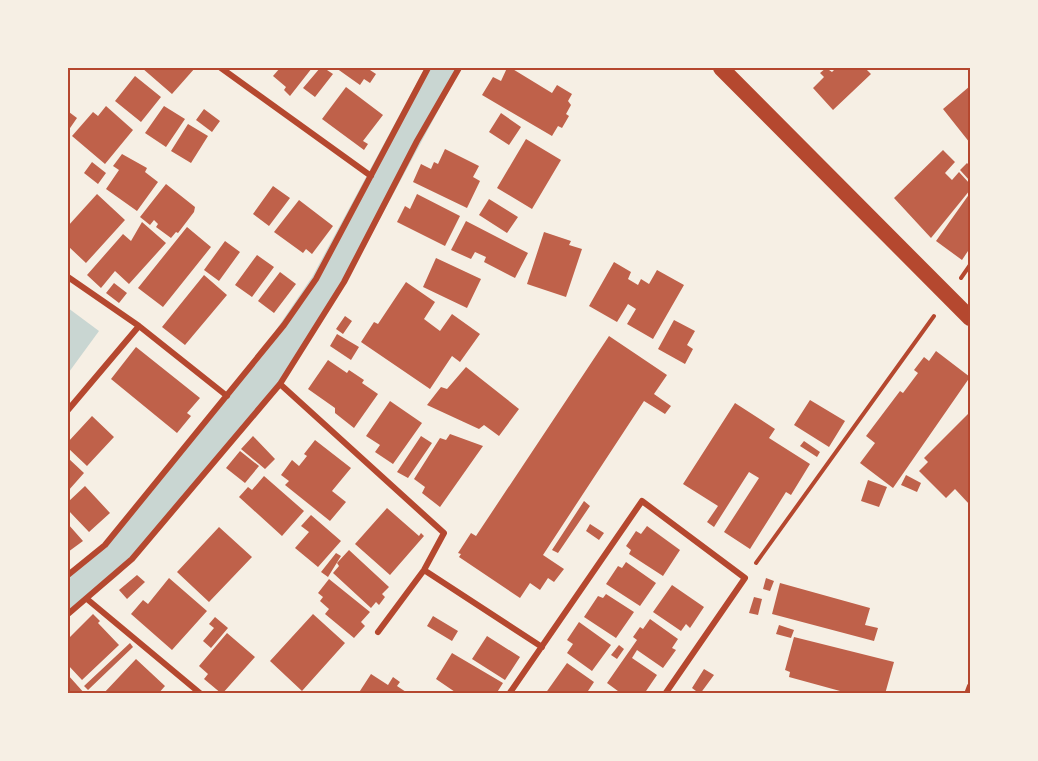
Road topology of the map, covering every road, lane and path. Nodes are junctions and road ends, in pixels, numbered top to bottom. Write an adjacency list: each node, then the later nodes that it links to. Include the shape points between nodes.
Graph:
1 (221, 68): 5 (street)
2 (428, 68): 5 (street)
3 (459, 68): 10 (street, via 344,282)
4 (721, 68): 7 (highway)
5 (371, 176): 11 (street, via 316,279)
6 (68, 277): 9 (street)
7 (949, 296): 8 (highway); 15 (path)
8 (970, 318)
9 (139, 326): 11 (street); 12 (street)
10 (280, 384): 13 (street, via 444,533); 16 (street, via 132,559)
11 (227, 396): 14 (street, via 105,545)
12 (68, 410)
13 (424, 570): 18 (street); 19 (street)
14 (68, 575)
15 (742, 583): 19 (street, via 745,578 642,501); 23 (street)
16 (87, 599): 17 (street); 21 (street)
17 (68, 614)
18 (378, 632)
19 (542, 647): 22 (street)
20 (970, 686): 24 (street)
21 (201, 693)
22 (509, 693)
23 (665, 693)
24 (967, 693)

